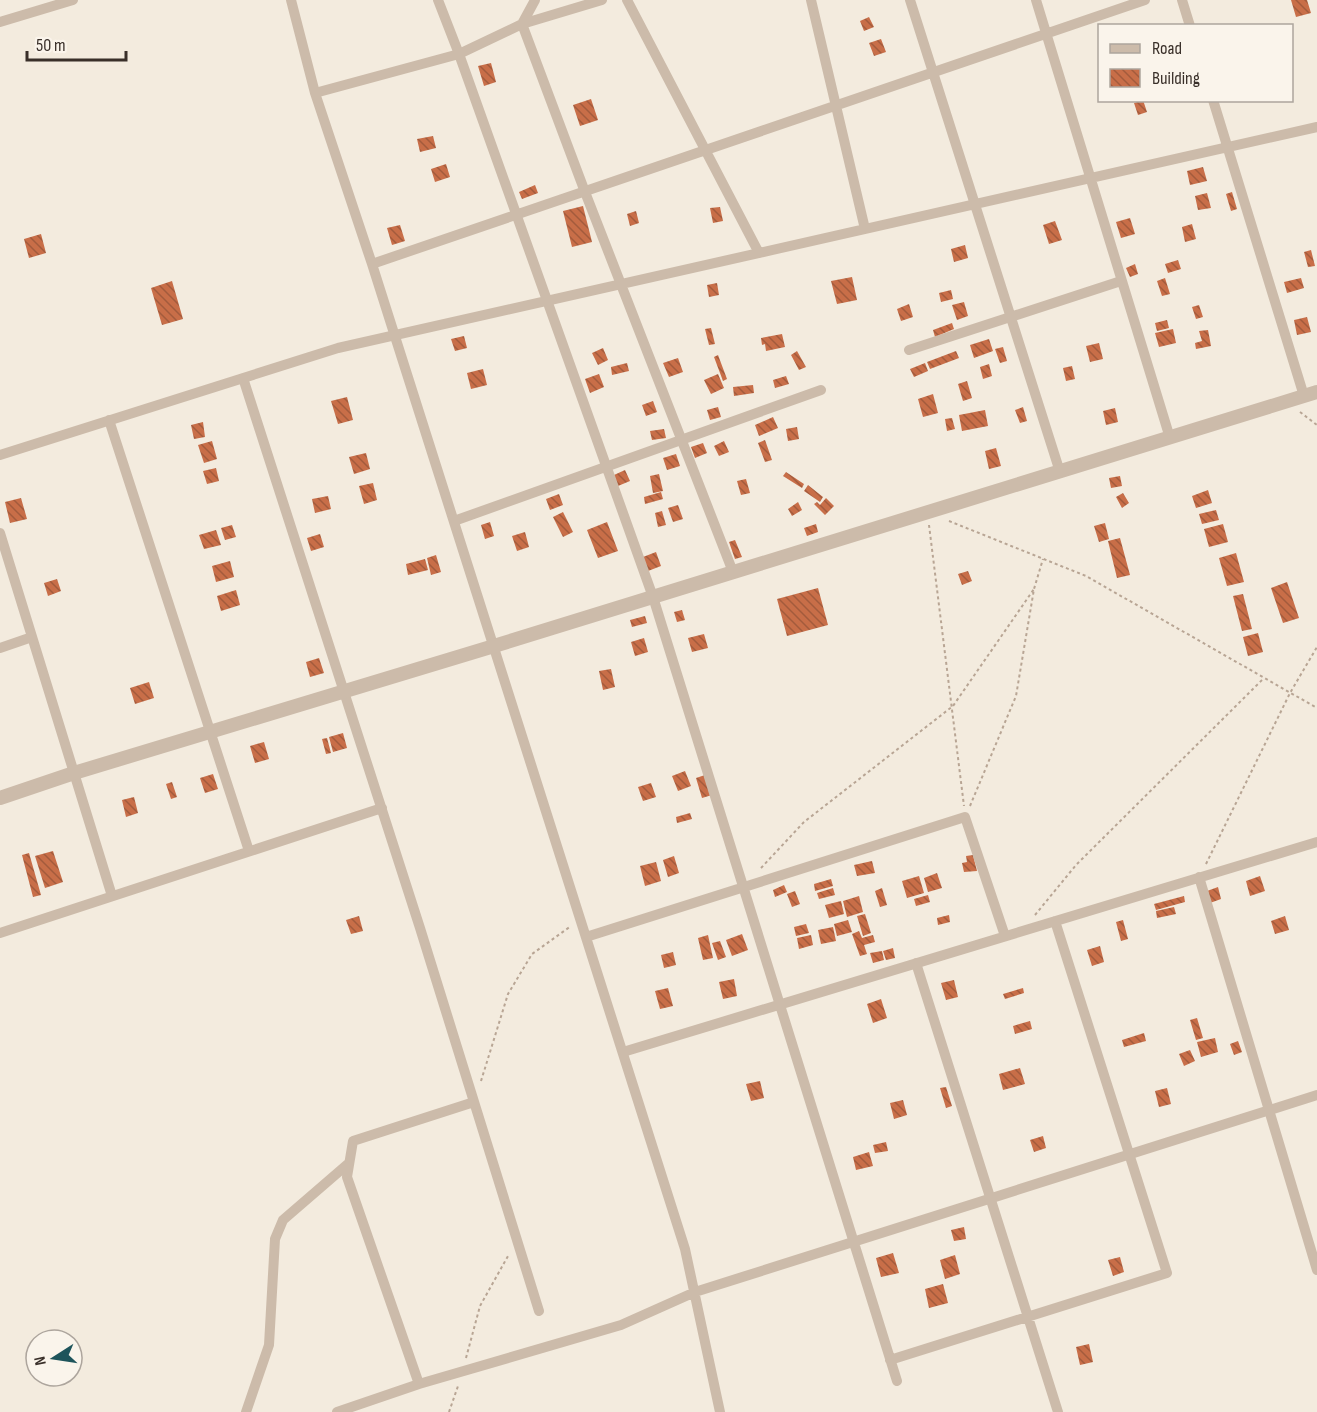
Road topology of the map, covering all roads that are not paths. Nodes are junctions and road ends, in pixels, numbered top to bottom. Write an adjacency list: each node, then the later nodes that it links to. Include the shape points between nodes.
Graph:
1 (73, 0): 12 (street)
2 (291, 0): 18 (street)
3 (438, 0): 16 (street)
4 (535, 0): 13 (street)
5 (602, 0): 13 (street)
6 (627, 0): 23 (street)
7 (811, 0): 20 (street)
8 (910, 0): 17 (street)
9 (1036, 0): 15 (street)
10 (1145, 0): 15 (street)
11 (1182, 0): 14 (street)
12 (0, 22)
13 (522, 24): 16 (street); 25 (street)
14 (1189, 24)
15 (1046, 34): 17 (street); 24 (street)
16 (459, 54): 18 (street); 27 (street)
17 (933, 73): 20 (street); 26 (street)
18 (315, 93): 30 (street)
19 (1214, 102): 22 (street)
20 (836, 106): 23 (street); 28 (street)
21 (1317, 127): 22 (street)
22 (1227, 147): 24 (street); 39 (street)
23 (705, 150): 25 (street); 29 (street)
24 (1090, 178): 26 (street); 31 (street)
25 (585, 192): 27 (street); 32 (street)
26 (975, 204): 28 (street); 34 (street)
27 (517, 215): 30 (street); 33 (street)
28 (865, 229): 29 (street)
29 (759, 253): 32 (street)
30 (372, 264): 35 (street)
31 (1121, 281): 34 (street); 41 (street)
32 (621, 284): 33 (street); 42 (street)
33 (547, 301): 35 (street); 44 (street)
34 (1010, 317): 36 (street); 45 (street)
35 (395, 335): 37 (street, via 338,348); 46 (street)
36 (909, 350)
37 (243, 378): 40 (street); 53 (street)
38 (821, 390): 42 (street)
39 (1310, 394): 41 (street)
40 (109, 420): 43 (street); 54 (street)
41 (1170, 438): 45 (street)
42 (682, 440): 44 (street); 48 (street)
43 (0, 455)
44 (606, 467): 46 (street); 49 (street)
45 (1059, 472): 48 (street)
46 (454, 521): 51 (street)
47 (0, 533): 50 (street)
48 (733, 572): 49 (street)
49 (653, 597): 51 (street); 61 (street)
50 (32, 638): 52 (street); 55 (street)
51 (494, 646): 53 (street); 66 (street)
52 (0, 648)
53 (344, 692): 54 (street); 57 (street)
54 (210, 732): 55 (street); 59 (street)
55 (74, 773): 56 (street); 62 (street)
56 (0, 798)
57 (382, 808): 59 (street); 71 (street)
58 (1317, 842): 60 (street)
59 (249, 851): 62 (street)
60 (1199, 877): 63 (street); 72 (street)
61 (743, 888): 65 (street, via 965,817); 66 (street); 68 (street)
62 (112, 896): 64 (street)
63 (1055, 921): 65 (street); 73 (street)
64 (0, 933)
65 (1005, 936): 67 (street)
66 (586, 937): 69 (street)
67 (916, 963): 68 (street); 75 (street)
68 (780, 1005): 69 (street); 77 (street)
69 (623, 1052): 79 (street, via 685,1249)
70 (1317, 1095): 72 (street)
71 (474, 1102): 74 (street, via 353,1141); 80 (street)
72 (1269, 1110): 73 (street); 76 (street)
73 (1130, 1154): 75 (street); 81 (street, via 1167,1273)
74 (349, 1163): 84 (street, via 347,1177); 85 (street, via 283,1220 275,1239 269,1344)
75 (990, 1198): 77 (street); 81 (street)
76 (1312, 1237): 78 (street)
77 (854, 1242): 79 (street); 82 (street)
78 (1317, 1270)
79 (694, 1292): 84 (street, via 621,1325); 87 (street)
80 (539, 1311)
81 (1028, 1317): 82 (street); 88 (street)
82 (890, 1360): 83 (street)
83 (897, 1381)
84 (419, 1384): 86 (street)
85 (246, 1412)
86 (337, 1412)
87 (720, 1412)
88 (1058, 1412)

